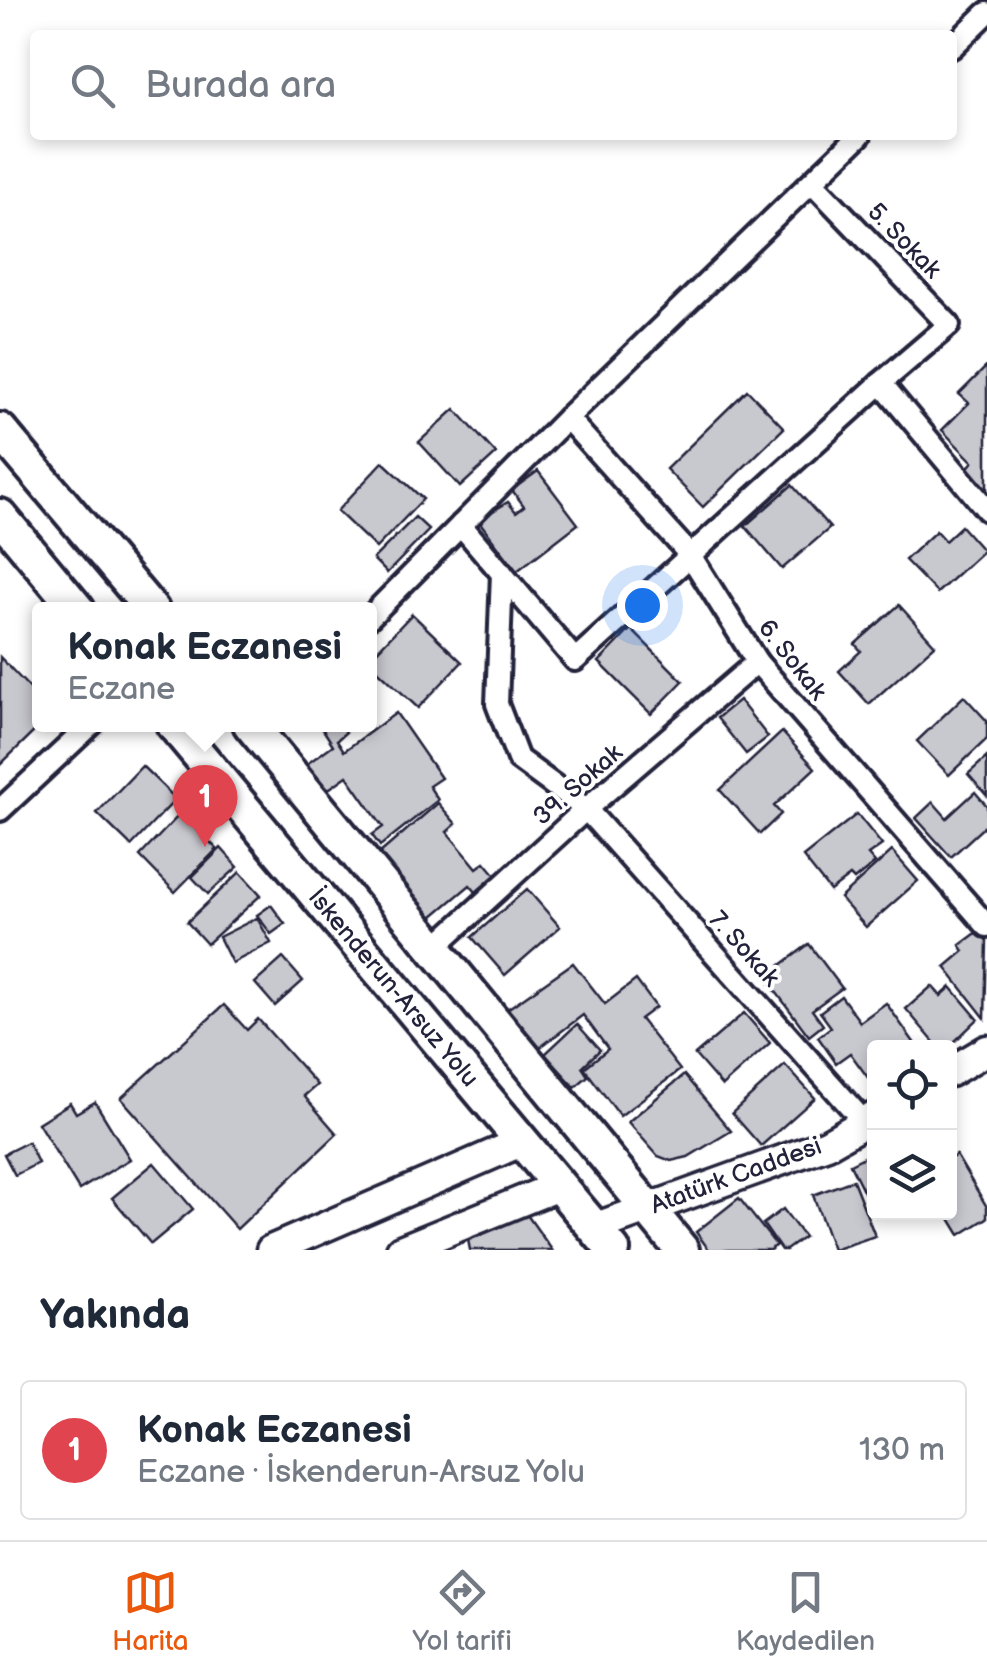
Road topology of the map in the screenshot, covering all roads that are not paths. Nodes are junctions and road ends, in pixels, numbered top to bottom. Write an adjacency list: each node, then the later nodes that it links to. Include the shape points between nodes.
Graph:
1 (987, 13): 2 (street)
2 (957, 41)
3 (855, 140): 4 (street)
4 (812, 182): 5 (street, 5. Sokak, via 949,325); 6 (street)
5 (881, 383): 8 (street); 11 (street)
6 (568, 418): 10 (street); 11 (street, 6. Sokak)
7 (0, 430): 14 (main road)
8 (987, 510)
9 (0, 516): 13 (main road)
10 (461, 525): 12 (street); 15 (street)
11 (690, 555): 12 (street, via 575,660); 16 (street, 6. Sokak)
12 (502, 573): 20 (street, 7. Sokak, via 496,704 518,759)
13 (71, 602)
14 (145, 602)
15 (377, 610)
16 (757, 662): 20 (street, 39. Sokak); 22 (street, 6. Sokak)
17 (83, 732): 21 (street)
18 (181, 732): 28 (main road, İskenderun-Arsuz Yolu)
19 (261, 732): 23 (main road)
20 (586, 809): 23 (street, 39. Sokak); 26 (street, 7. Sokak)
21 (0, 810)
22 (987, 926)
23 (434, 948): 30 (main road)
24 (987, 1050): 25 (street)
25 (957, 1068)
26 (867, 1117)
27 (867, 1122): 30 (street, Atatürk Caddesi, via 827,1144)
28 (521, 1142): 29 (main road, İskenderun-Arsuz Yolu); 32 (street)
29 (558, 1186): 31 (main road, İskenderun-Arsuz Yolu); 33 (street)
30 (648, 1209): 31 (street, Atatürk Caddesi); 34 (main road)
31 (604, 1239)
32 (271, 1250)
33 (401, 1250)
34 (682, 1250)

